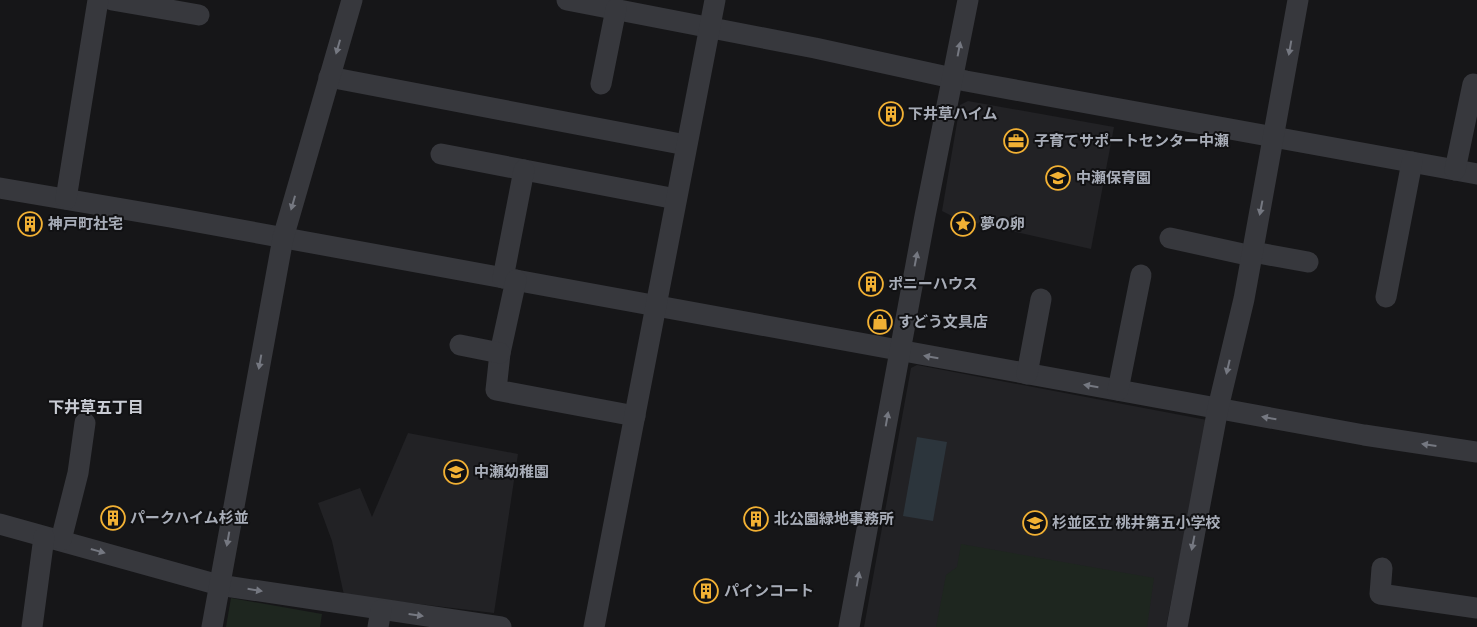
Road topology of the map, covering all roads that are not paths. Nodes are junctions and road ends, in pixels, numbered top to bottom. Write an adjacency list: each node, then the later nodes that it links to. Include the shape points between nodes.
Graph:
1 (98, 0): 23 (street)
2 (112, 0): 9 (street)
3 (352, 0): 11 (street, one-way to 11)
4 (567, 0): 8 (street)
5 (715, 0): 10 (street)
6 (968, 0): 12 (street, one-way to 6)
7 (1298, 0): 15 (street, one-way to 15)
8 (621, 7): 10 (street); 13 (street)
9 (199, 15)
10 (710, 28): 12 (street); 16 (street)
11 (329, 77): 16 (street); 25 (street, one-way to 25)
12 (953, 78): 15 (street); 35 (street, one-way to 12)
13 (602, 84)
14 (1477, 85): 20 (street, via 1473,84)
15 (1274, 137): 18 (street); 27 (street, one-way to 27)
16 (686, 145): 24 (street)
17 (441, 154): 19 (street)
18 (1412, 162): 20 (street); 31 (street)
19 (524, 170): 24 (street); 30 (street)
20 (1456, 170): 21 (street)
21 (1477, 174)
22 (0, 188): 23 (street)
23 (66, 199): 25 (street)
24 (676, 199): 33 (street)
25 (283, 238): 30 (street); 46 (street, one-way to 46)
26 (1170, 238): 27 (street)
27 (1252, 254): 28 (street); 39 (street, one-way to 39)
28 (1308, 262)
29 (1141, 275): 38 (street)
30 (510, 279): 33 (street); 36 (street)
31 (1386, 297)
32 (1041, 299): 37 (street)
33 (656, 306): 35 (street); 40 (street)
34 (460, 345): 36 (street)
35 (899, 351): 37 (street, one-way to 35); 53 (street, one-way to 35)
36 (500, 353): 40 (street, via 496,390)
37 (1027, 374): 38 (street, one-way to 37)
38 (1118, 390): 39 (street)
39 (1218, 408): 42 (street, one-way to 39); 54 (street, one-way to 54)
40 (634, 416): 52 (street)
41 (85, 424): 44 (street, via 78,473)
42 (1477, 452)
43 (0, 524): 44 (street)
44 (52, 539): 46 (street, one-way to 46); 49 (street)
45 (1382, 568): 47 (street, via 1380,594)
46 (219, 584): 48 (street, one-way to 48); 50 (street)
47 (1477, 608)
48 (379, 618): 51 (street, one-way to 51)
49 (32, 627)
50 (212, 627)
51 (501, 627)
52 (594, 627)
53 (849, 627)
54 (1177, 627)

